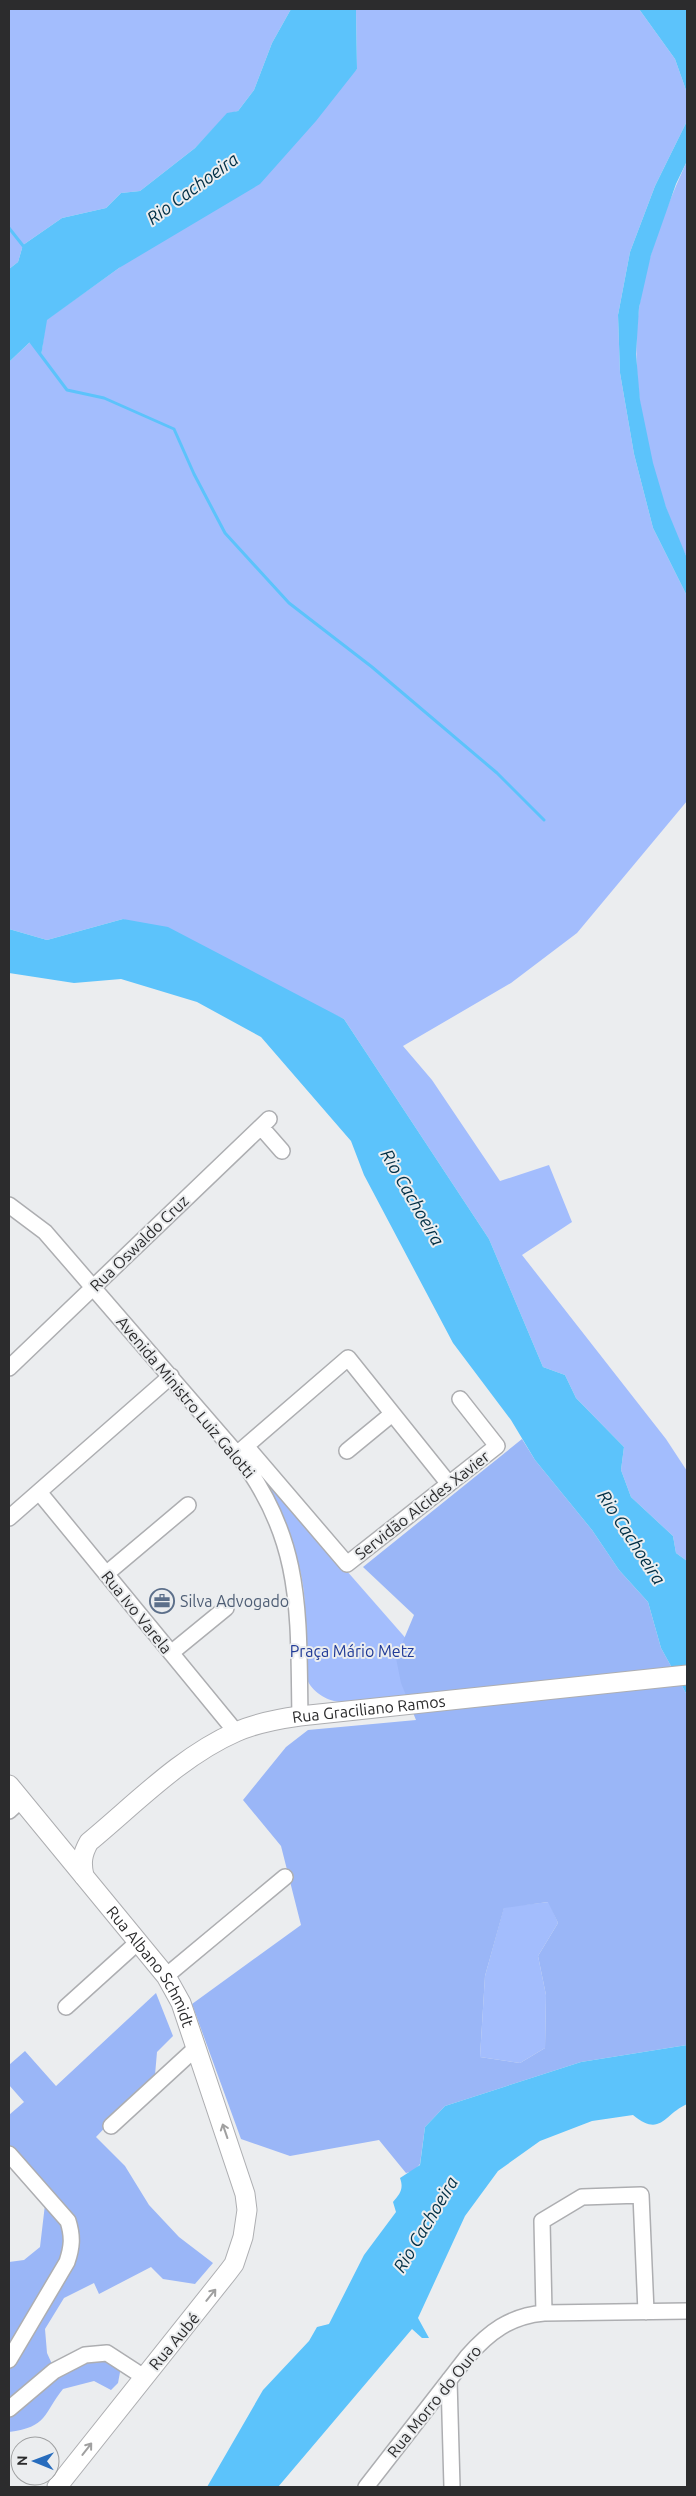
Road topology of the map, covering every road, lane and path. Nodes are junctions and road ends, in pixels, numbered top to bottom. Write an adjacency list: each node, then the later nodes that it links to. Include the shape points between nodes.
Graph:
1 (282, 1152): 3 (street, Rua Oswaldo Cruz, via 265,1123)
2 (9, 1205): 3 (street, Avenida Ministro Luiz Galotti, via 45,1232)
3 (93, 1287): 4 (street, Rua Oswaldo Cruz); 5 (street, Avenida Ministro Luiz Galotti)
4 (9, 1368)
5 (171, 1376): 8 (street, Avenida Ministro Luiz Galotti); 11 (street)
6 (460, 1399): 10 (street, Servidão Alcides Xavier, via 497,1446)
7 (392, 1414): 8 (street, via 348,1358); 9 (street); 10 (street)
8 (242, 1450): 10 (street, Servidão Alcides Xavier, via 347,1564); 18 (street, Avenida Ministro Luiz Galotti, via 279,1526 291,1562 297,1616)
9 (347, 1451)
10 (448, 1484)
11 (38, 1492): 13 (street); 14 (street, Rua Ivo Varela)
12 (188, 1505): 14 (street)
13 (9, 1518)
14 (106, 1574): 16 (street, Rua Ivo Varela)
15 (226, 1608): 16 (street)
16 (171, 1653): 19 (street, Rua Ivo Varela)
17 (687, 1675): 18 (main road, Rua Graciliano Ramos)
18 (300, 1716): 19 (main road, Rua Graciliano Ramos)
19 (236, 1732): 23 (main road, Rua Graciliano Ramos, via 214,1743 173,1772)
20 (9, 1785): 21 (main road, Rua Albano Schmidt)
21 (15, 1806): 22 (main road, Rua Albano Schmidt)
22 (54, 1840): 23 (main road, via 68,1845); 24 (main road, Rua Albano Schmidt)
23 (89, 1842): 24 (main road, via 81,1863)
24 (84, 1876): 26 (main road, Rua Albano Schmidt)
25 (286, 1877): 27 (street)
26 (138, 1942): 27 (main road, Rua Albano Schmidt); 28 (street)
27 (166, 1976): 29 (main road, Rua Albano Schmidt, via 181,2003)
28 (66, 2008)
29 (197, 2047): 30 (street); 32 (main road, Rua Albano Schmidt, one-way to 29)
30 (111, 2126)
31 (9, 2154): 36 (street, via 68,2221 72,2234 67,2262)
32 (241, 2177): 37 (main road, Rua Aubé, one-way to 32, via 234,2264 247,2210)
33 (687, 2311): 34 (street, Rua Morro do Ouro)
34 (646, 2312): 35 (street, Rua Morro do Ouro); 35 (street, via 641,2194 582,2197 542,2221)
35 (544, 2313): 38 (street, Rua Morro do Ouro, via 518,2318 494,2331 470,2353)
36 (9, 2360)
37 (144, 2377): 39 (street, via 108,2353 85,2355 54,2371); 40 (main road, Rua Aubé, one-way to 37)
38 (449, 2380): 41 (street, Rua Morro do Ouro); 42 (street)
39 (9, 2409)
40 (57, 2487)
41 (366, 2487)
42 (452, 2487)

